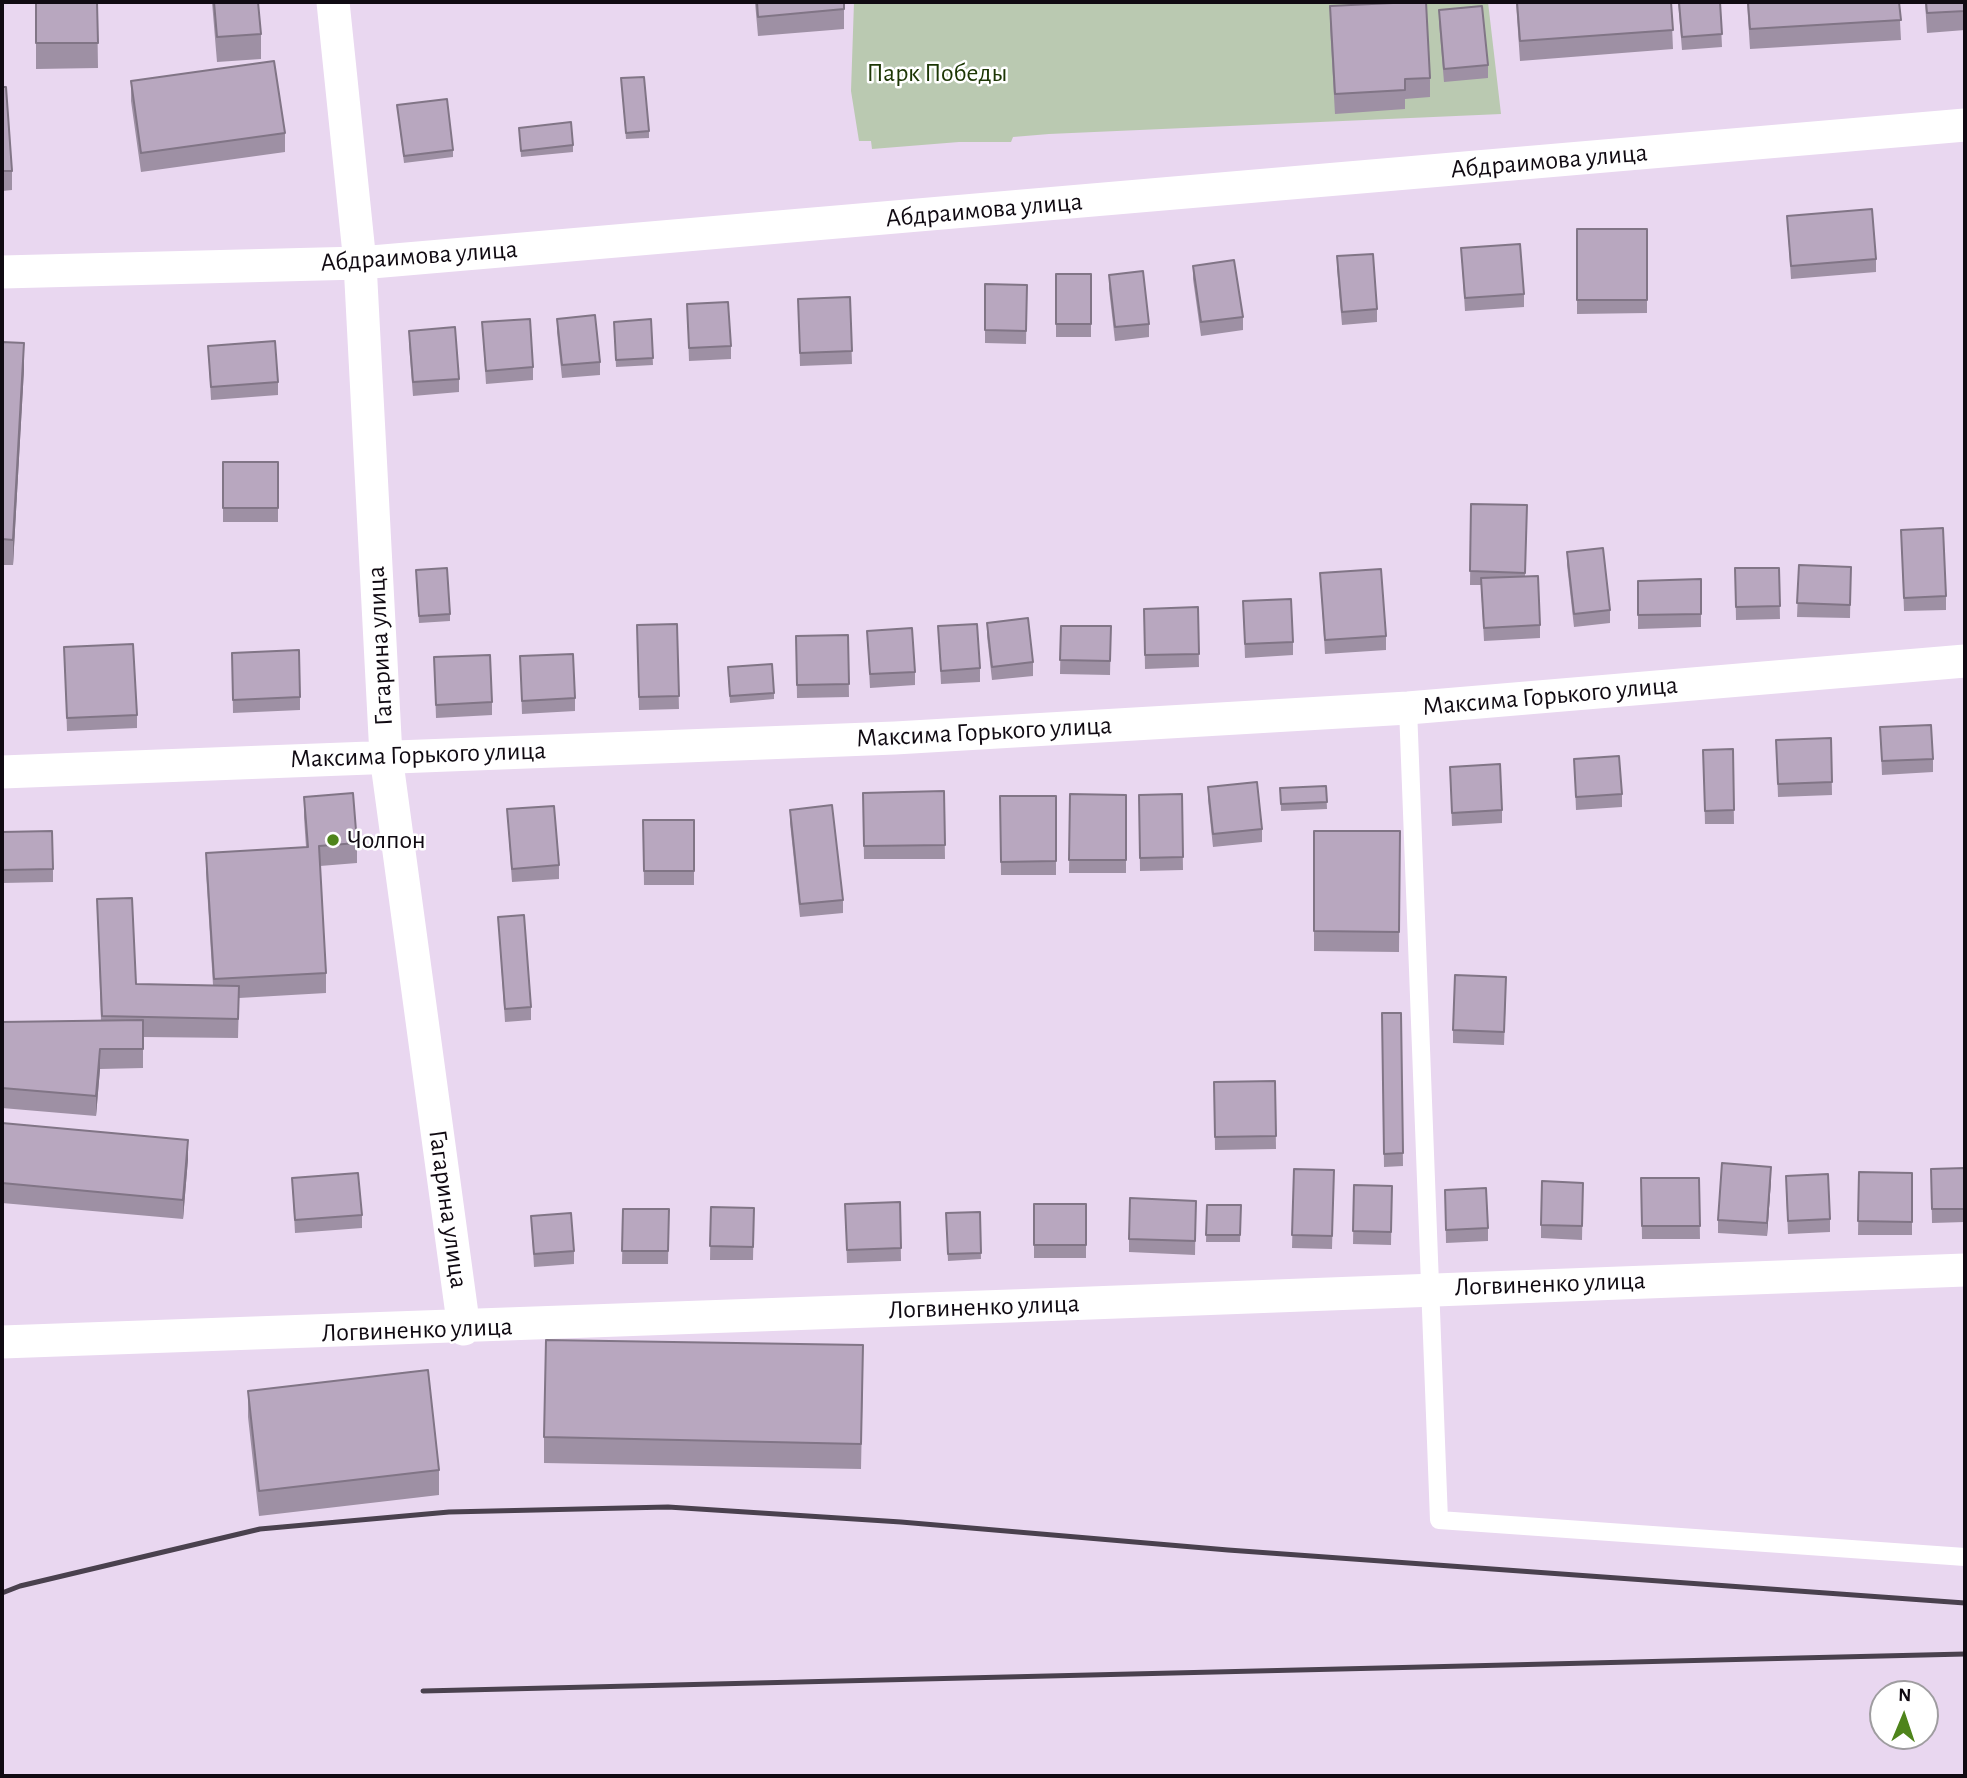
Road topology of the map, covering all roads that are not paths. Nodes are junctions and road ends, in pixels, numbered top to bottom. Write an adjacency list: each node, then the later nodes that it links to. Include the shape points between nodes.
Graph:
1 (333, 2): 3 (street, Гагарина улица)
2 (1965, 125): 3 (street, Абдраимова улица)
3 (360, 263): 4 (street, Абдраимова улица); 7 (street, Гагарина улица)
4 (2, 272)
5 (1965, 662): 6 (street, Максима Горького улица)
6 (1408, 708): 7 (street, Максима Горького улица, via 895,738); 10 (lane)
7 (386, 756): 8 (street, Максима Горького улица); 11 (street, Гагарина улица)
8 (2, 772)
9 (1965, 1270): 10 (street, Логвиненко улица)
10 (1431, 1288): 11 (street, Логвиненко улица); 13 (lane, via 1439,1520)
11 (464, 1329): 12 (street, Логвиненко улица)
12 (2, 1342)
13 (1965, 1556)

